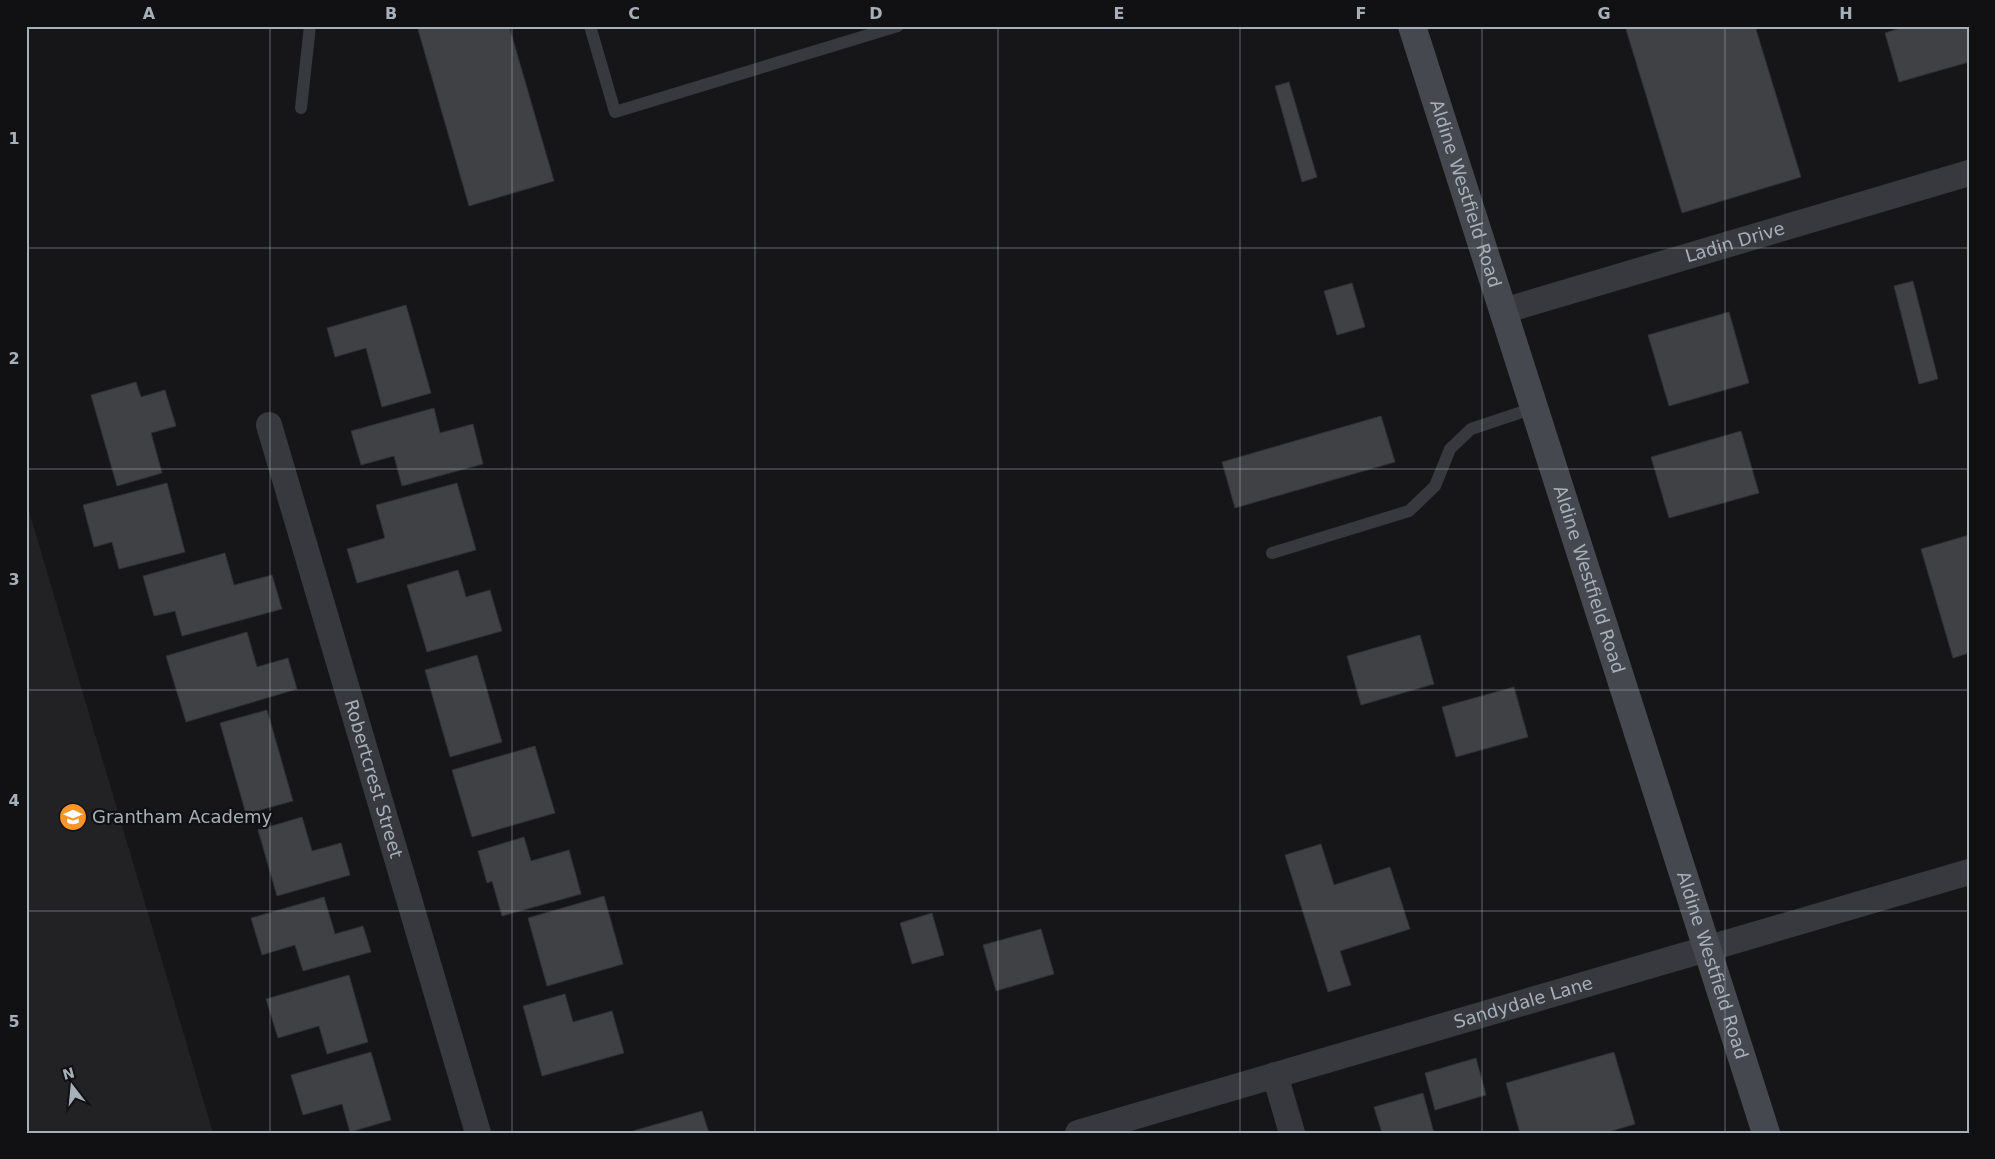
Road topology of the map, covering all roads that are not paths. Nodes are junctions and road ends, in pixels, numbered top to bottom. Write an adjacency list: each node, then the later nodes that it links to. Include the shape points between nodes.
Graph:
1 (310, 26): 5 (lane)
2 (590, 26): 3 (lane, via 616,112)
3 (898, 26)
4 (1412, 26): 7 (main road, Aldine Westfield Road)
5 (301, 108)
6 (1969, 172): 7 (street, Ladin Drive)
7 (1503, 311): 8 (main road, Aldine Westfield Road)
8 (1534, 408): 10 (lane, via 1471,428 1450,449 1435,486 1409,511); 12 (main road, Aldine Westfield Road)
9 (270, 426): 14 (street, Robertcrest Street)
10 (1272, 553)
11 (1969, 872): 12 (street, Sandydale Lane)
12 (1707, 949): 13 (street, Sandydale Lane); 17 (main road, Aldine Westfield Road)
13 (1275, 1075): 15 (street, Sandydale Lane); 16 (street)
14 (478, 1133)
15 (1078, 1133)
16 (1292, 1133)
17 (1766, 1133)

